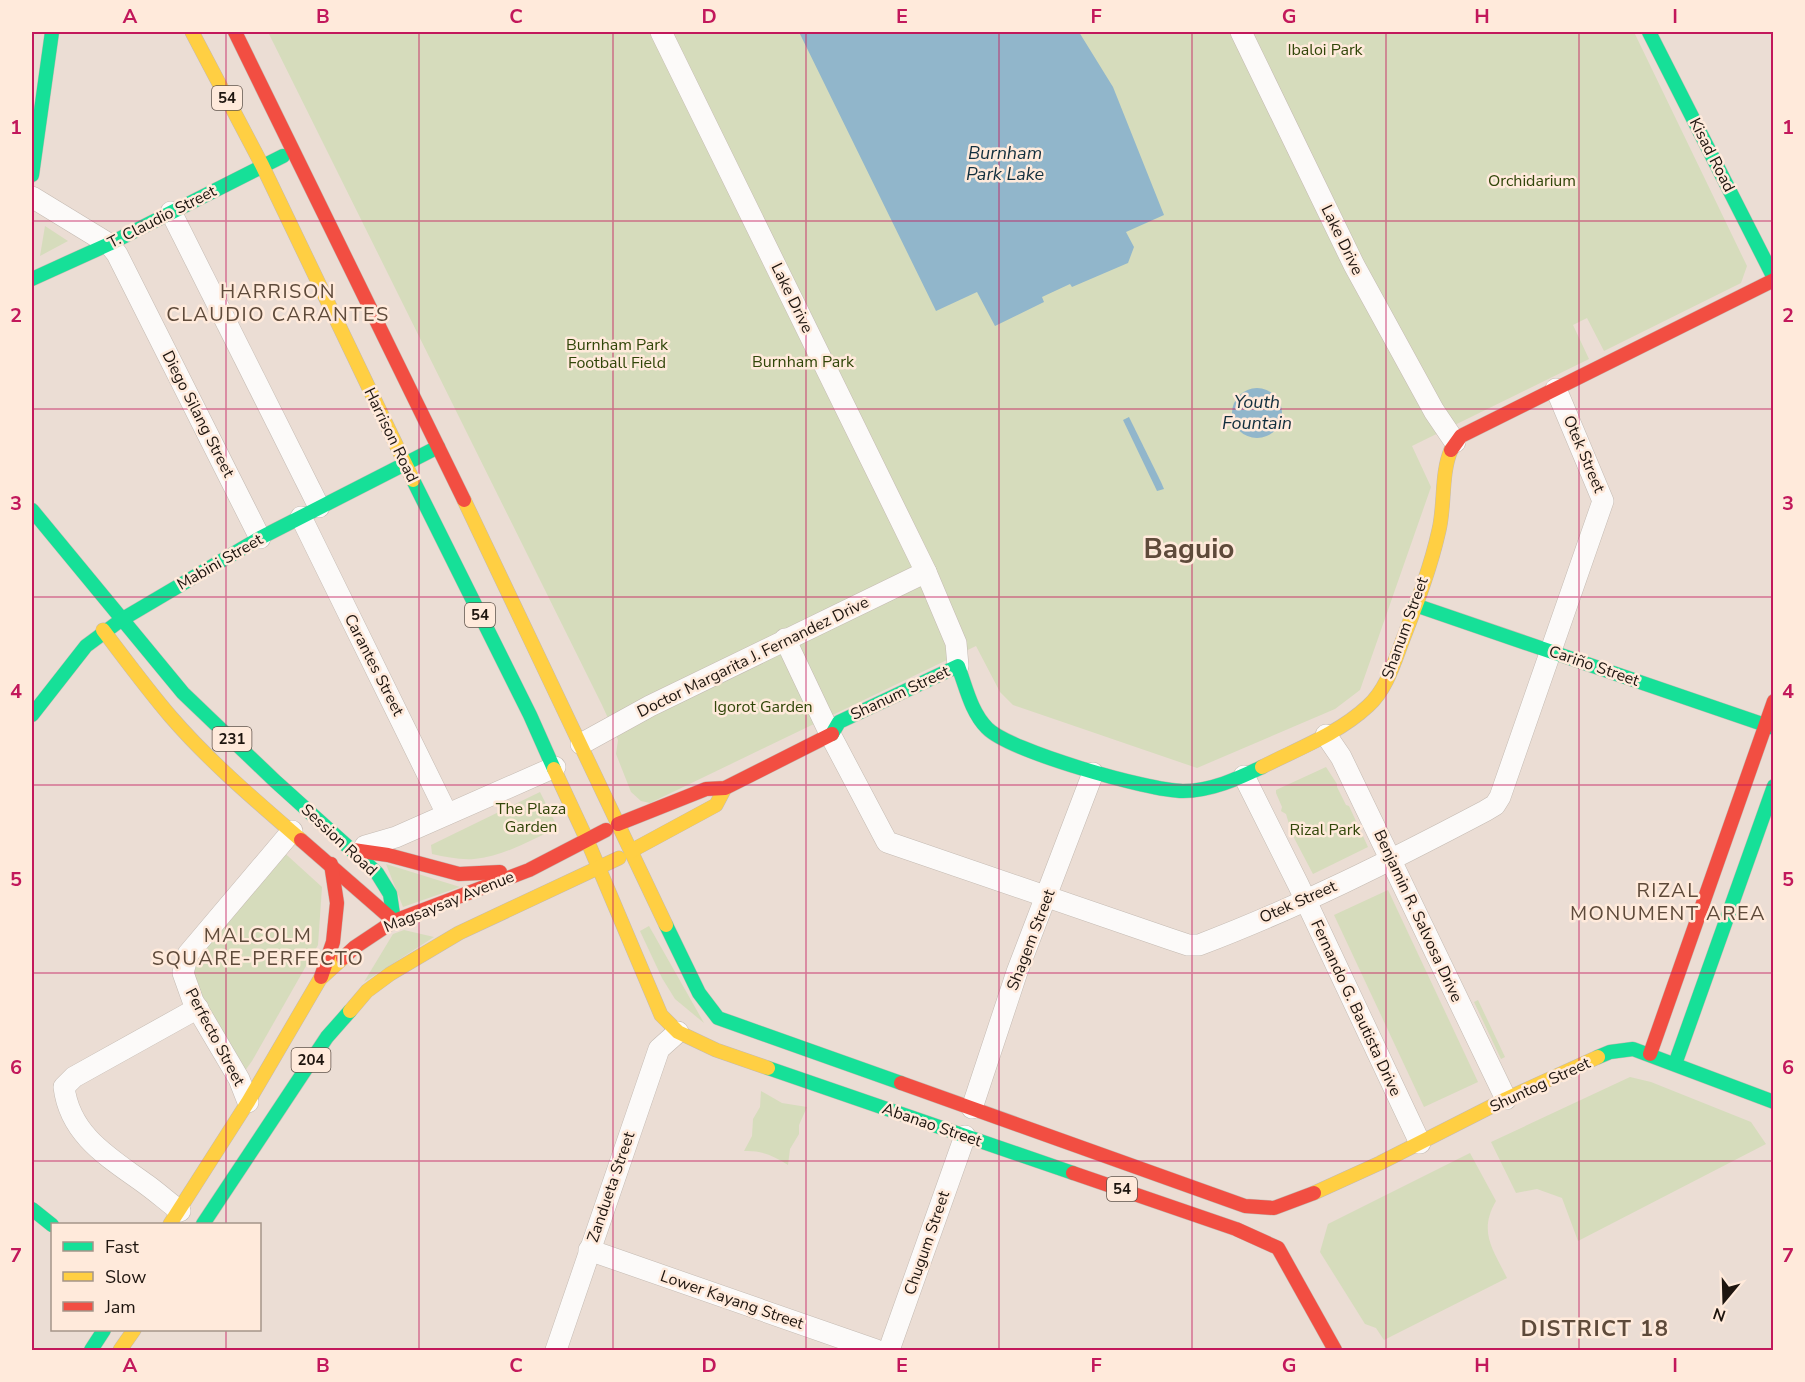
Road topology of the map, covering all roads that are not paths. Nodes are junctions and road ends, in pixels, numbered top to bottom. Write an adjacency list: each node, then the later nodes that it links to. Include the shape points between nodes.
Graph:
1 (52, 32): 9 (main road)
2 (192, 32): 8 (main road, Harrison Road / 54)
3 (235, 32): 7 (main road, 54)
4 (661, 32): 22 (street, Lake Drive)
5 (1241, 32): 16 (street, Lake Drive, via 1354,265)
6 (1649, 32): 14 (main road, Kisad Road)
7 (292, 153): 8 (main road, T. Claudio Street); 17 (main road, 54)
8 (262, 165): 11 (main road, T. Claudio Street); 18 (main road, Harrison Road / 54)
9 (32, 175)
10 (32, 197): 12 (street, Diego Silang Street)
11 (171, 212): 12 (main road, T. Claudio Street); 20 (street, Carantes Street)
12 (109, 244): 13 (main road, T. Claudio Street); 21 (street, Diego Silang Street)
13 (32, 279)
14 (1773, 279): 15 (main road)
15 (1556, 389): 16 (main road); 27 (street, Otek Street, via 1604,501)
16 (1455, 442): 23 (main road, Shanum Street, via 1447,457 1442,517)
17 (438, 447): 18 (main road, Mabini Street); 34 (main road, 54)
18 (404, 464): 20 (main road, Mabini Street); 35 (main road, Harrison Road / 54)
19 (32, 510): 24 (main road, Session Road / 231)
20 (310, 512): 21 (main road, Mabini Street); 40 (street, Carantes Street)
21 (260, 538): 24 (main road, Mabini Street)
22 (927, 572): 26 (street, Doctor Margarita J. Fernandez Drive); 28 (street, Lake Drive, via 956,643)
23 (1415, 605): 27 (main road, Cariño Street); 32 (main road, Shanum Street, via 1377,697)
24 (121, 620): 25 (main road, Mabini Street); 44 (main road, Session Road / 231, via 183,693)
25 (101, 627): 30 (main road, Mabini Street); 42 (main road, Session Road / 231, via 181,728 257,803)
26 (785, 639): 33 (street, Otek Street); 34 (street, Doctor Margarita J. Fernandez Drive)
27 (1551, 652): 31 (main road, Cariño Street); 46 (street, Otek Street, via 1495,805)
28 (960, 679): 33 (main road, Shanum Street, via 839,722); 36 (main road, Shanum Street, via 973,709 991,733)
29 (1773, 701): 31 (main road)
30 (32, 715)
31 (1769, 727): 50 (main road)
32 (1326, 735): 37 (main road, Shanum Street); 46 (street, Benjamin R. Salvosa Drive)
33 (840, 738): 39 (main road, Shanum Street); 51 (street, Otek Street, via 887,842)
34 (581, 744): 41 (main road, 54)
35 (555, 767): 40 (street); 43 (main road, Harrison Road / 54)
36 (1092, 772): 37 (main road, Shanum Street, via 1178,791 1198,790); 51 (street, Shagem Street)
37 (1244, 776): 52 (street, Fernando G. Bautista Drive)
38 (1773, 786): 53 (main road)
39 (726, 788): 41 (main road, Shanum Street, via 706,789); 45 (main road, Shanum Street, via 716,806)
40 (447, 814): 44 (street, via 396,837)
41 (618, 824): 43 (main road, Magsaysay Avenue); 45 (main road, Abanao Street / 54)
42 (292, 831): 47 (main road, Session Road / 231); 61 (street, Perfecto Street, via 188,954 183,973)
43 (587, 840): 48 (main road, Abanao Street / 54); 49 (main road, Magsaysay Avenue)
44 (353, 849): 49 (main road, via 459,874); 54 (main road, Session Road / 231, via 377,873 390,894)
45 (632, 851): 48 (main road, Magsaysay Avenue); 69 (main road, Abanao Street / 54, via 699,993 718,1018)
46 (1392, 860): 52 (street, Otek Street); 66 (street, Benjamin R. Salvosa Drive)
47 (331, 864): 54 (main road, Session Road / 231); 59 (main road, via 337,903 333,942)
48 (599, 867): 57 (main road, Magsaysay Avenue); 62 (main road, Abanao Street / 54, via 661,1015)
49 (529, 870): 54 (main road, Magsaysay Avenue)
50 (1705, 895): 53 (main road); 64 (main road)
51 (1047, 897): 52 (street, Otek Street, via 1188,945 1199,945); 69 (street, Shagem Street, via 1017,972)
52 (1305, 900): 71 (street, Fernando G. Bautista Drive)
53 (1732, 904): 65 (main road)
54 (394, 921): 55 (main road); 58 (main road); 59 (main road, Magsaysay Avenue / 204, via 355,947)
55 (416, 925)
56 (437, 929): 57 (main road)
57 (459, 933): 63 (main road, Magsaysay Avenue / 204, via 367,991)
58 (377, 948)
59 (320, 979): 67 (main road, Magsaysay Avenue / 204)
60 (353, 985): 63 (main road)
61 (198, 1008): 67 (street, Perfecto Street); 78 (street, via 74,1077 64,1087 66,1104 100,1152)
62 (678, 1032): 70 (main road, Abanao Street / 54, via 716,1050); 81 (street, Zandueta Street, via 659,1049)
63 (327, 1037): 79 (main road, Magsaysay Avenue / 204)
64 (1650, 1054): 65 (main road, Shuntog Street); 66 (main road, Shuntog Street, via 1634,1049 1610,1052)
65 (1675, 1064): 68 (main road, Shuntog Street)
66 (1506, 1099): 71 (main road, Shuntog Street)
67 (248, 1102): 78 (main road, Magsaysay Avenue / 204)
68 (1773, 1102)
69 (972, 1108): 72 (main road, Abanao Street / 54)
70 (965, 1136): 73 (main road, Abanao Street / 54); 89 (street, Chugum Street)
71 (1420, 1143): 74 (main road, Shuntog Street)
72 (1122, 1163): 73 (main road); 75 (main road, Abanao Street / 54)
73 (1114, 1186): 90 (main road, Abanao Street / 54, via 1279,1244)
74 (1313, 1193): 75 (main road, Shuntog Street / 54, via 1274,1208); 77 (main road, Shuntog Street)
75 (1245, 1206)
76 (32, 1209): 80 (main road)
77 (1293, 1214)
78 (175, 1217)
79 (204, 1223)
80 (51, 1224)
81 (589, 1250): 84 (street, Lower Kayang Street); 87 (street, Zandueta Street)
82 (103, 1331): 85 (main road)
83 (133, 1331): 86 (main road)
84 (853, 1347): 88 (street, Lower Kayang Street)
85 (91, 1350)
86 (120, 1350)
87 (557, 1350)
88 (876, 1350)
89 (889, 1350)
90 (1335, 1350)

